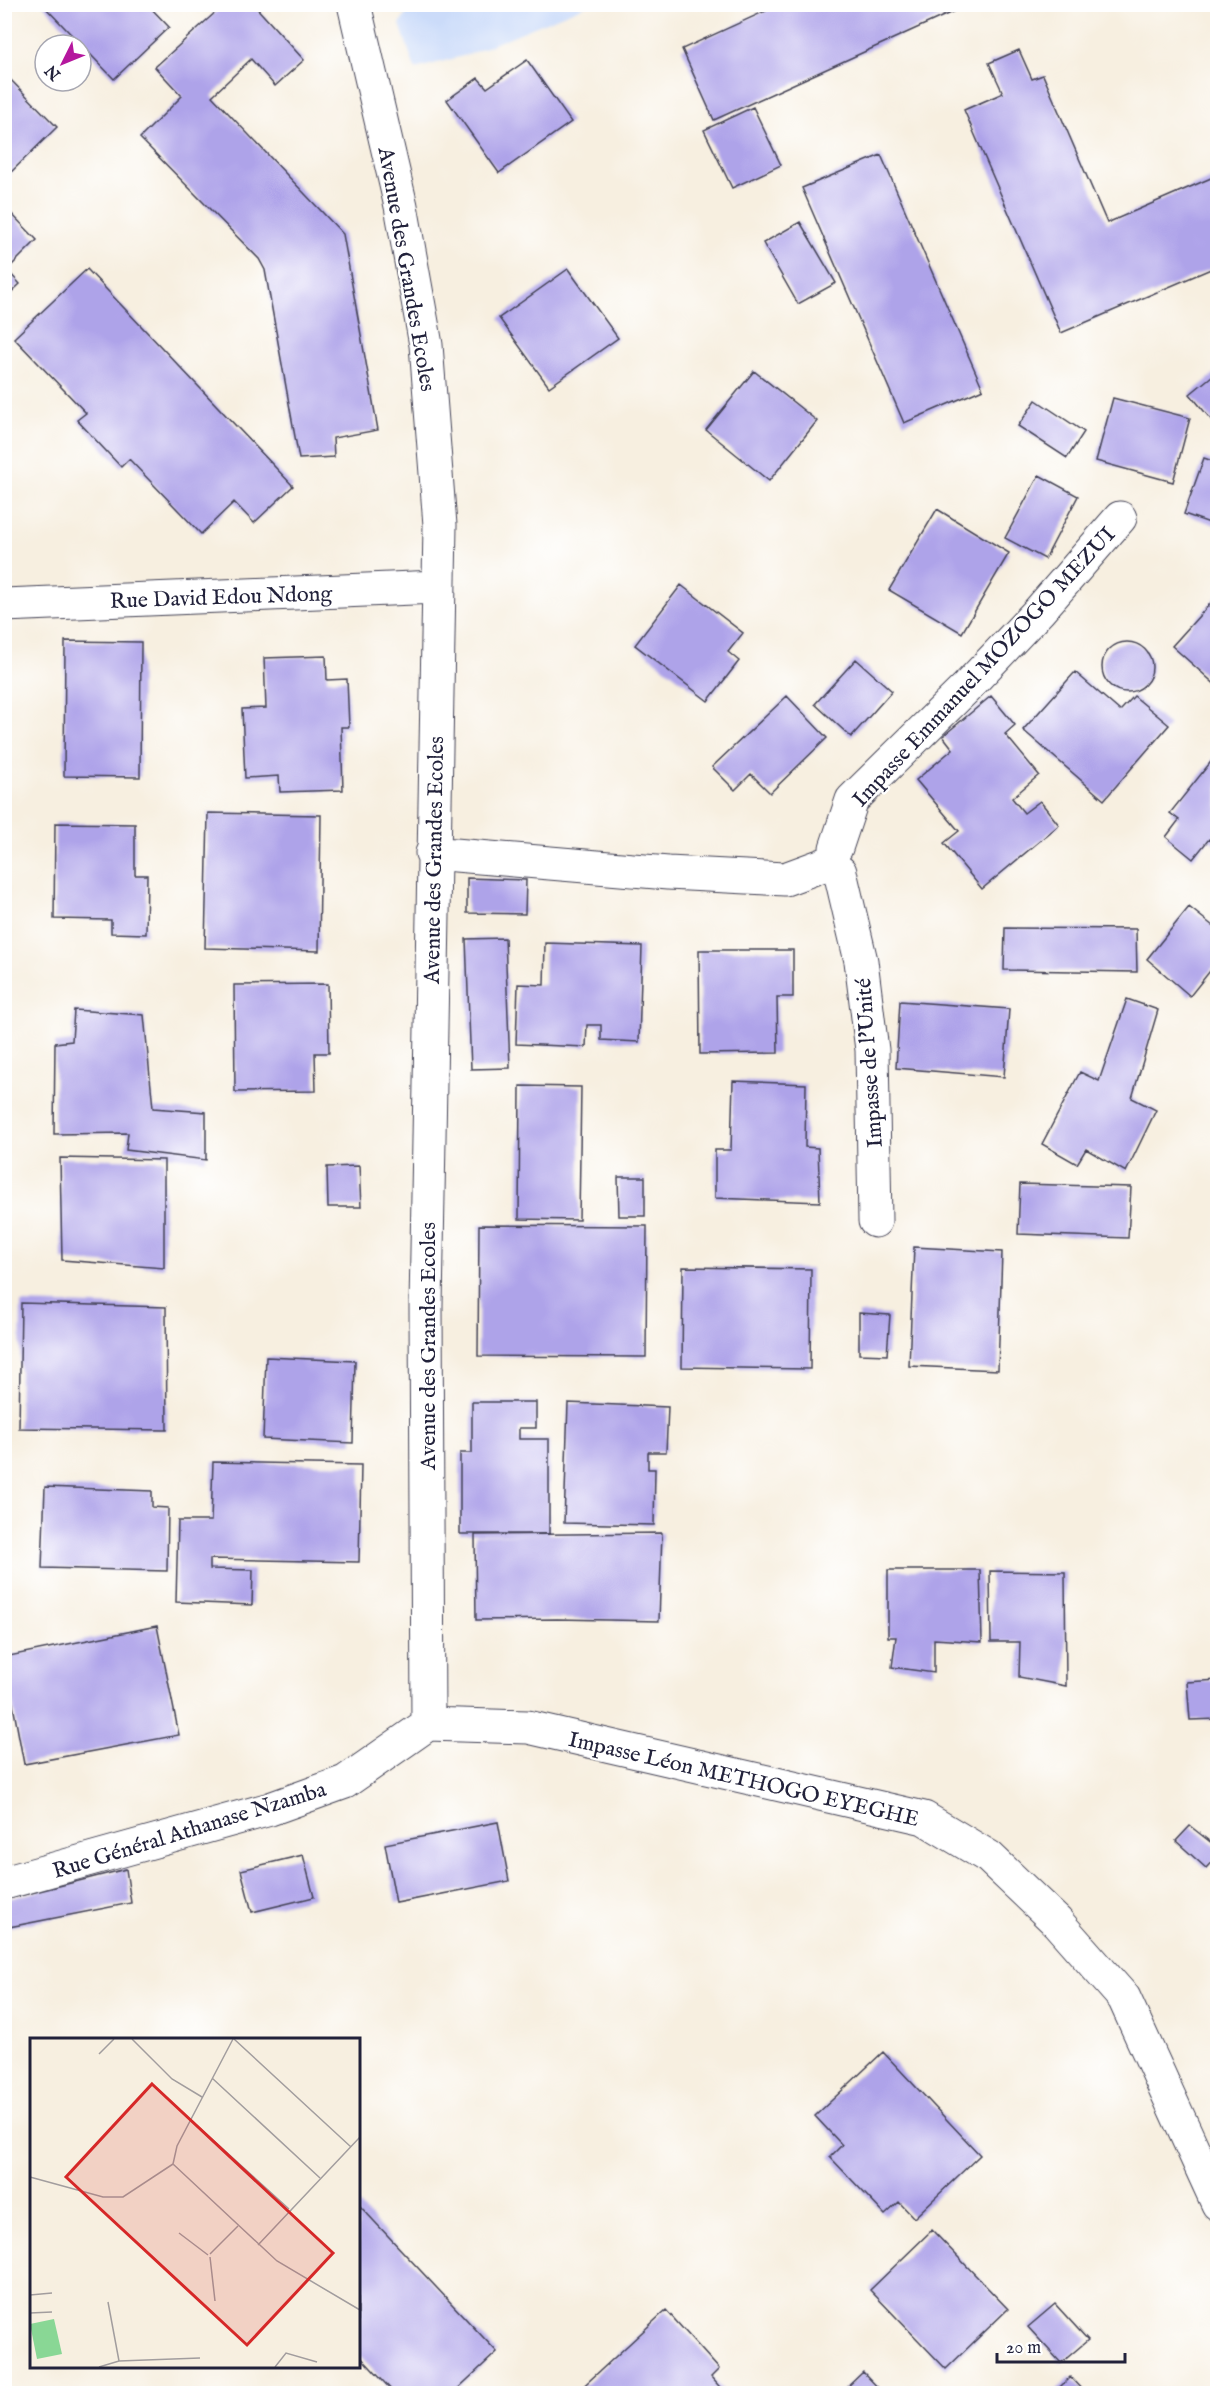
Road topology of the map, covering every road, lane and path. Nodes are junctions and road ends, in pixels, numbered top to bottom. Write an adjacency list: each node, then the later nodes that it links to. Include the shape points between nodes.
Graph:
1 (354, 4): 3 (street, Avenue des Grandes Ecoles, via 401,206 426,345 440,525)
2 (1120, 518): 6 (street, Impasse Emmanuel MOZOGO MEZUI, via 965,689 852,800)
3 (437, 587): 4 (street, Rue David Edou Ndong); 5 (street, Avenue des Grandes Ecoles)
4 (4, 605)
5 (432, 853): 6 (street, via 785,879); 8 (street, Avenue des Grandes Ecoles, via 426,1306)
6 (833, 862): 7 (street, Impasse de l'Unité, via 861,961 872,1050)
7 (875, 1221)
8 (428, 1724): 9 (street, Rue Général Athanase Nzamba, via 345,1782 270,1809); 10 (street, Impasse Léon METHOGO EYEGHE, via 528,1727 924,1818 989,1857 1057,1922 1124,1998)
9 (4, 1883)
10 (1218, 2204)

